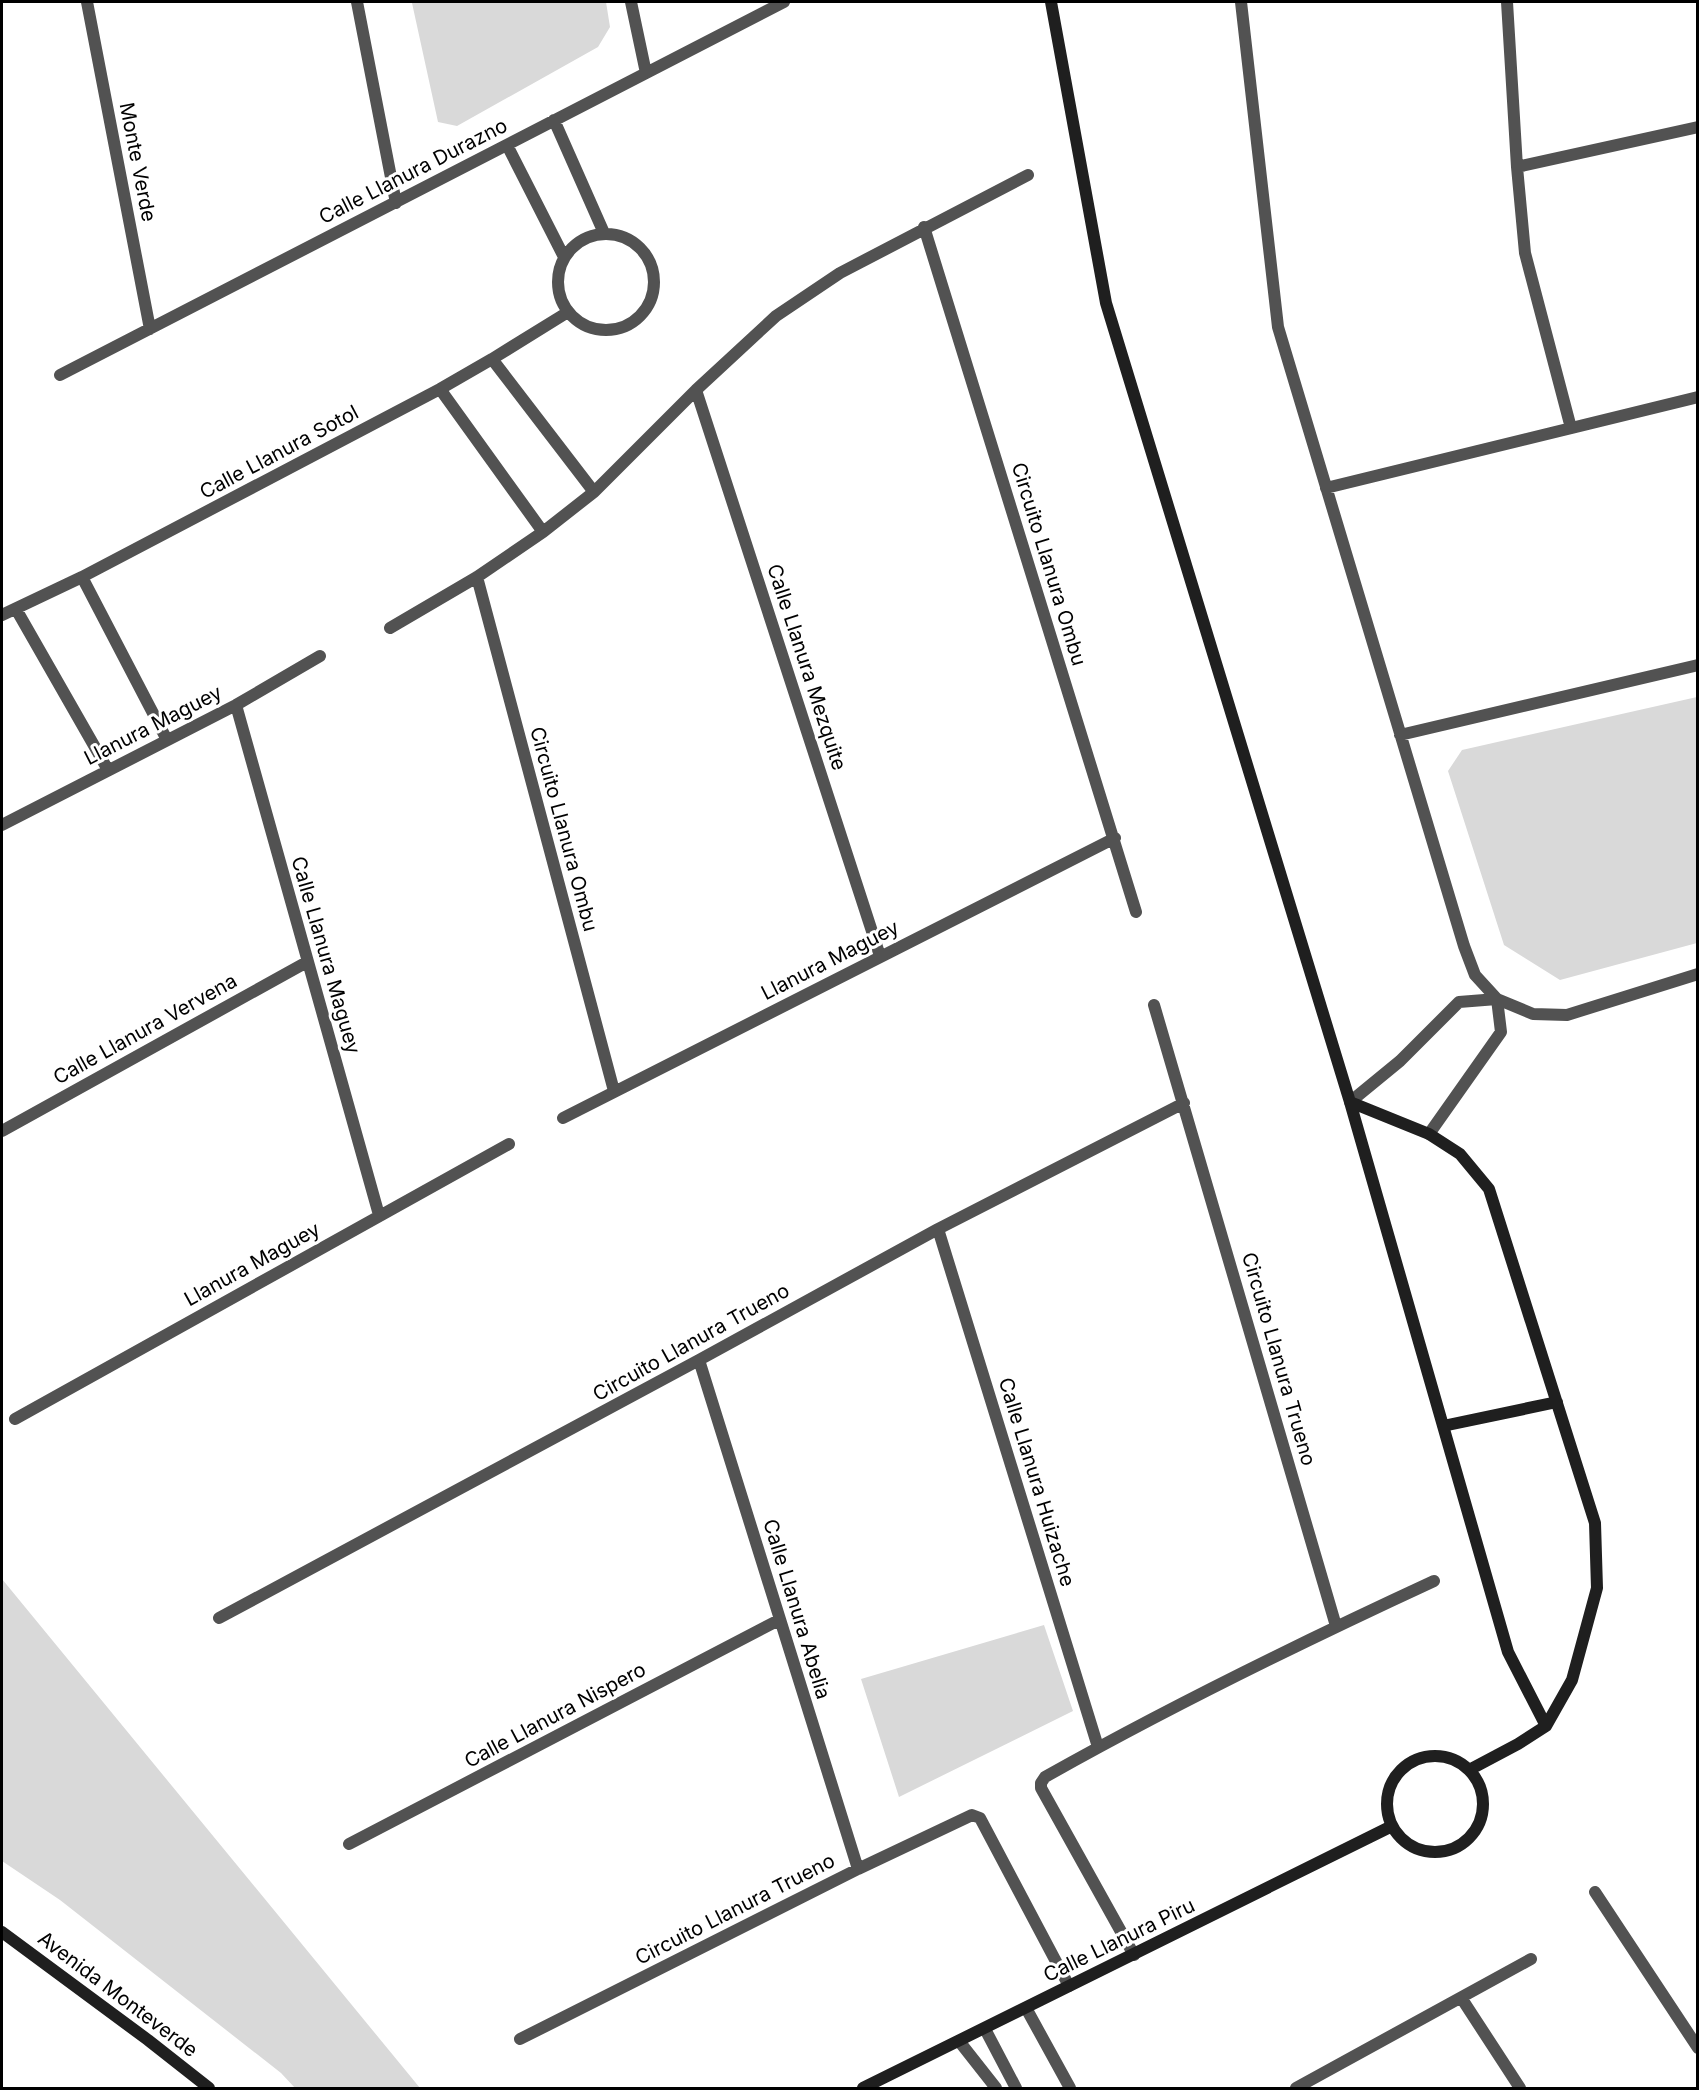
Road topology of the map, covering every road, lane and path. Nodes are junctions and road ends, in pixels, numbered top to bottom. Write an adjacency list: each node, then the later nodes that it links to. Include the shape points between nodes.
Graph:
1 (87, 2): 19 (street, Monte Verde)
2 (357, 2): 14 (street)
3 (631, 2): 8 (street)
4 (784, 2): 8 (street, Calle Llanura Durazno)
5 (1051, 2): 49 (street, via 1106,303)
6 (1241, 2): 26 (street, via 1278,327)
7 (1506, 2): 12 (street)
8 (646, 73): 9 (street, Calle Llanura Durazno)
9 (554, 120): 11 (street, Calle Llanura Durazno); 16 (street)
10 (1698, 127): 12 (street)
11 (507, 145): 14 (street, Calle Llanura Durazno); 17 (street)
12 (1517, 167): 25 (street, via 1525,253)
13 (1028, 175): 15 (street)
14 (396, 202): 19 (street, Calle Llanura Durazno)
15 (924, 227): 23 (street, via 840,273 776,316); 41 (street, Circuito Llanura Ombu)
16 (604, 233): 17 (street, via 574,244); 18 (street, via 635,242 647,254 654,269 651,302 642,316 613,330 580,323)
17 (564, 257): 18 (street, via 557,285)
18 (568, 312): 20 (street, Calle Llanura Sotol)
19 (150, 329): 21 (street, Calle Llanura Durazno)
20 (492, 359): 22 (street, Calle Llanura Sotol); 27 (street)
21 (60, 375)
22 (440, 389): 28 (street); 29 (street, Calle Llanura Sotol)
23 (696, 390): 27 (street); 43 (street, Calle Llanura Mezquite)
24 (1698, 396): 25 (street)
25 (1571, 428): 26 (street)
26 (1326, 489): 37 (street)
27 (594, 492): 28 (street)
28 (543, 532): 30 (street)
29 (82, 577): 31 (street, Calle Llanura Sotol); 38 (street)
30 (477, 577): 33 (street); 48 (street, Circuito Llanura Ombu)
31 (16, 609): 32 (street, Calle Llanura Sotol); 39 (street)
32 (2, 615)
33 (390, 628)
34 (320, 656): 36 (street, Llanura Maguey)
35 (1698, 665): 37 (street)
36 (236, 705): 38 (street, Llanura Maguey); 44 (street, Calle Llanura Maguey)
37 (1400, 735): 46 (street, via 1475,975)
38 (167, 740): 39 (street, Llanura Maguey)
39 (108, 770): 40 (street, Llanura Maguey)
40 (2, 825)
41 (1115, 838): 42 (street, Circuito Llanura Ombu); 43 (street, Llanura Maguey)
42 (1137, 912)
43 (880, 956): 48 (street, Llanura Maguey)
44 (307, 963): 52 (street, Calle Llanura Vervena); 55 (street, Calle Llanura Maguey)
45 (1698, 974): 46 (street, via 1567,1015 1533,1014)
46 (1497, 999): 49 (street, via 1459,1002 1400,1061); 53 (street, via 1501,1032)
47 (1155, 1005): 50 (street, Circuito Llanura Trueno)
48 (614, 1091): 51 (street, Llanura Maguey)
49 (1350, 1102): 53 (street); 60 (street)
50 (1184, 1103): 56 (street, Circuito Llanura Trueno); 64 (street, Circuito Llanura Trueno)
51 (563, 1118)
52 (2, 1131)
53 (1429, 1134): 58 (street, via 1460,1154 1490,1189)
54 (509, 1144): 55 (street, Llanura Maguey)
55 (379, 1215): 59 (street, Llanura Maguey)
56 (938, 1229): 57 (street, Circuito Llanura Trueno); 66 (street, Calle Llanura Huizache)
57 (699, 1360): 62 (street, Circuito Llanura Trueno); 63 (street, Calle Llanura Abelia)
58 (1557, 1402): 60 (street); 65 (street, via 1595,1523 1597,1588 1572,1680)
59 (15, 1419)
60 (1443, 1426): 65 (street, via 1508,1653)
61 (1434, 1581): 64 (street)
62 (219, 1618)
63 (779, 1620): 69 (street, Calle Llanura Nispero); 70 (street, Calle Llanura Abelia)
64 (1336, 1626): 66 (street)
65 (1546, 1726): 67 (street)
66 (1098, 1747): 73 (street, via 1043,1783)
67 (1469, 1770): 68 (street, via 1442,1756 1413,1761 1401,1770 1387,1797); 68 (street, via 1479,1784 1482,1816 1464,1842 1449,1850 1433,1852 1402,1840)
68 (1392, 1826): 73 (street, Calle Llanura Piru)
69 (350, 1844)
70 (858, 1869): 75 (street, Circuito Llanura Trueno, via 974,1817); 79 (street, Circuito Llanura Trueno)
71 (1595, 1892): 81 (street)
72 (2, 1932): 82 (street, Avenida Monteverde)
73 (1134, 1955): 75 (street, Calle Llanura Piru)
74 (1531, 1959): 76 (street)
75 (1069, 1986): 77 (street, Calle Llanura Piru)
76 (1462, 1999): 87 (street); 88 (street)
77 (1026, 2008): 78 (street, Calle Llanura Piru); 86 (street)
78 (984, 2029): 80 (street, Calle Llanura Piru); 85 (street)
79 (520, 2039)
80 (959, 2041): 83 (street, Calle Llanura Piru); 84 (street)
81 (1698, 2048)
82 (209, 2088)
83 (863, 2088)
84 (996, 2088)
85 (1016, 2088)
86 (1070, 2088)
87 (1296, 2088)
88 (1520, 2088)

